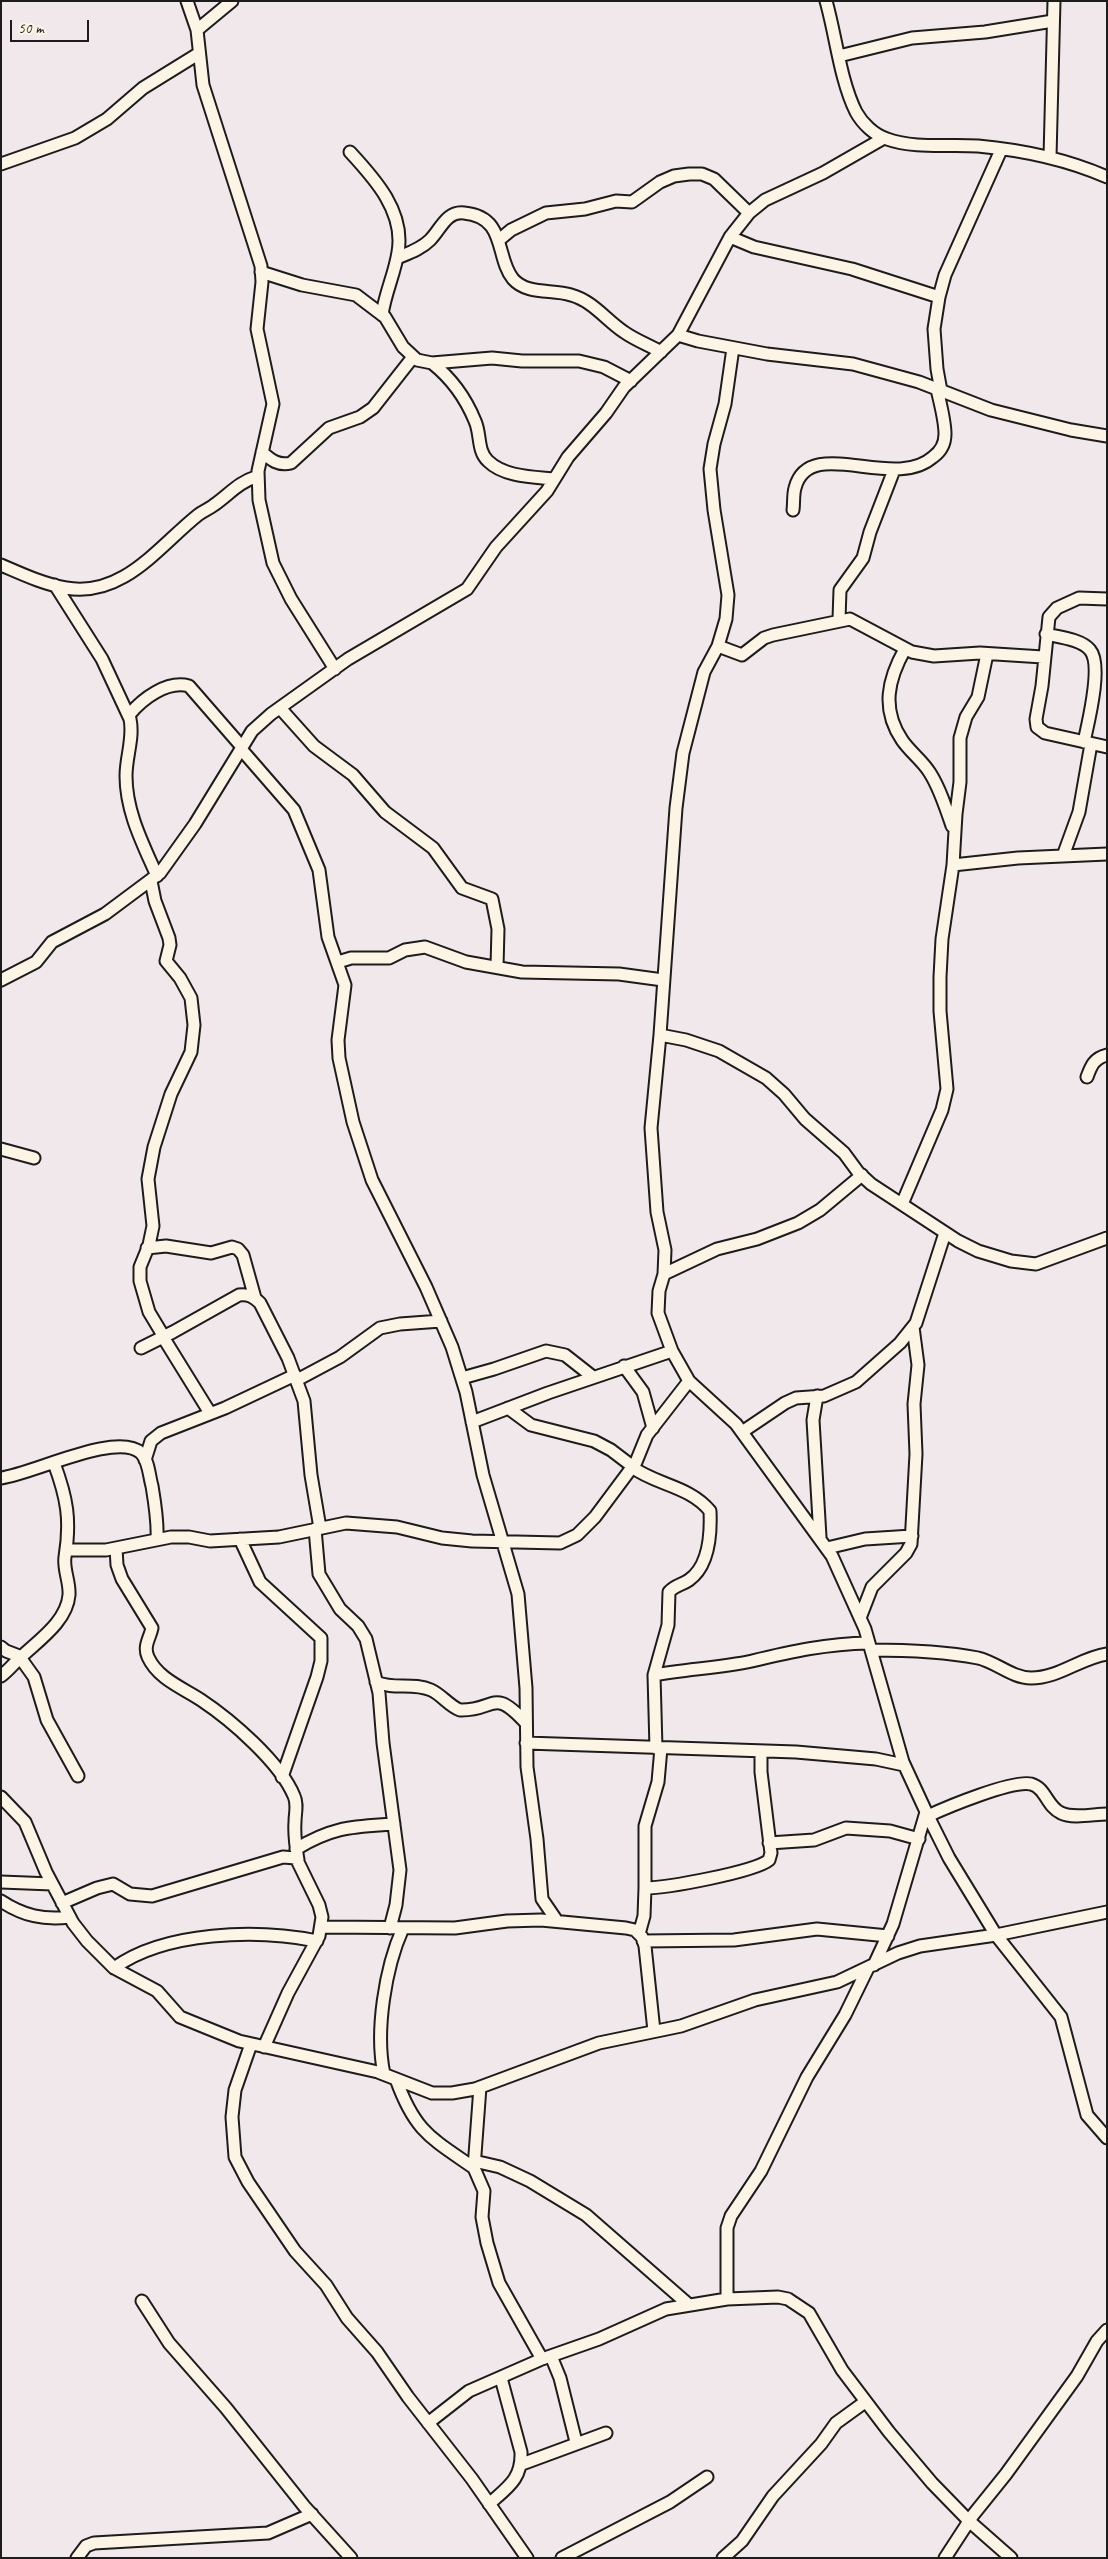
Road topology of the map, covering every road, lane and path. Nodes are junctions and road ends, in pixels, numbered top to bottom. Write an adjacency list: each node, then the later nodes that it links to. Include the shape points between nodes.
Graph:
1 (187, 1): 6 (street)
2 (232, 1): 6 (street)
3 (826, 1): 8 (street)
4 (1054, 1): 5 (street)
5 (1053, 21): 8 (street, via 985,32 912,38); 12 (street)
6 (197, 30): 7 (street)
7 (198, 54): 13 (street, via 143,88 107,118 75,138); 19 (street, via 202,85 257,250)
8 (839, 56): 9 (street, via 856,111 866,126)
9 (884, 138): 10 (street, via 921,145 978,146); 15 (street, via 823,173 765,200)
10 (1001, 150): 12 (street); 20 (street, via 945,274)
11 (350, 152): 18 (street, via 387,199 394,213 399,230)
12 (1050, 157): 14 (street)
13 (1, 164)
14 (1107, 177)
15 (749, 213): 16 (street); 17 (street, via 714,179 702,174 689,174 660,182 632,202 616,201 585,209 546,213 510,230)
16 (730, 237): 20 (street, via 754,247 852,269); 22 (street)
17 (500, 240): 18 (street, via 487,223 463,213 446,219 430,240); 24 (street, via 508,271 521,286 578,298 624,332)
18 (397, 258): 21 (street)
19 (261, 272): 21 (street, via 302,285 356,295); 30 (street, via 257,329 273,404)
20 (939, 297): 28 (street, via 934,328)
21 (382, 314): 25 (street)
22 (678, 335): 23 (street); 24 (street)
23 (733, 348): 28 (street, via 853,364); 40 (street, via 725,404 710,469 728,595 726,619)
24 (661, 352): 27 (street)
25 (413, 357): 26 (street); 30 (street, via 374,408 360,417 329,428 291,463 274,462)
26 (432, 362): 27 (street, via 492,358 578,361 604,367); 33 (street, via 448,376 476,422 482,451 488,461 500,469)
27 (630, 381): 33 (street)
28 (939, 390): 29 (street, via 991,410); 31 (street, via 945,433 938,453 916,468)
29 (1107, 436)
30 (262, 452): 32 (street)
31 (894, 470): 34 (street, via 831,462 820,464 798,478); 38 (street, via 863,558 840,590)
32 (258, 476): 36 (street, via 235,486 132,572 88,588); 44 (street, via 273,563 291,599)
33 (554, 479): 44 (street, via 496,548 467,589)
34 (793, 510)
35 (1, 565): 36 (street)
36 (55, 585): 46 (street, via 102,659)
37 (1107, 598): 39 (street, via 1079,598 1057,608 1048,617)
38 (839, 619): 40 (street, via 764,638 742,655); 41 (street, via 861,623)
39 (1046, 634): 43 (street); 47 (street, via 1083,645 1094,656)
40 (718, 646): 58 (street, via 704,672 682,753)
41 (905, 649): 42 (street, via 934,656); 50 (street, via 891,678 888,693 893,722 902,740 929,772)
42 (987, 654): 43 (street); 50 (street, via 978,698 966,717 960,738)
43 (1043, 657): 47 (street, via 1037,727 1054,737)
44 (335, 669): 45 (street)
45 (280, 708): 49 (street, via 252,731); 56 (street, via 314,746 353,776 385,812 433,848 462,888 492,898 498,929)
46 (129, 715): 49 (street, via 138,704 164,688 184,684 197,693); 54 (street, via 132,729 126,762 127,793)
47 (1087, 743): 48 (street); 52 (street, via 1079,812)
48 (1107, 747)
49 (241, 748): 54 (street, via 195,824); 55 (street, via 294,810 319,870 328,937)
50 (955, 833): 53 (street)
51 (1107, 854): 52 (street)
52 (1064, 856): 53 (street)
53 (953, 865): 65 (street, via 940,977 947,1089 942,1110)
54 (154, 878): 57 (street, via 104,914 52,942 36,962); 68 (street, via 155,901 169,938 166,961 191,998 194,1025 191,1052 171,1094 150,1163 148,1194 153,1226)
55 (338, 962): 56 (street, via 351,958 389,958 405,950 425,947 466,962); 71 (street, via 344,985 338,1040 353,1122 372,1180)
56 (497, 967): 58 (street, via 522,972 619,974)
57 (1, 980)
58 (663, 980): 59 (street)
59 (660, 1034): 64 (street, via 719,1051 766,1078 805,1119 844,1153); 69 (street, via 651,1128)
60 (1107, 1055): 61 (street, via 1092,1064)
61 (1087, 1077)
62 (1, 1149): 63 (street)
63 (34, 1158)
64 (862, 1176): 65 (street); 69 (street, via 798,1224 717,1249)
65 (902, 1204): 66 (street)
66 (945, 1233): 67 (street, via 994,1257 1024,1264 1052,1259); 72 (street)
67 (1107, 1238)
68 (147, 1248): 70 (street, via 166,1246 204,1253 232,1247 238,1249 243,1255); 73 (street, via 140,1267 142,1288 149,1312)
69 (664, 1274): 75 (street, via 658,1312)
70 (255, 1298): 73 (street, via 248,1294 239,1295); 77 (street)
71 (441, 1322): 77 (street, via 380,1328 340,1357); 79 (street)
72 (913, 1327): 81 (street, via 856,1382 836,1392); 92 (street, via 918,1365 914,1404 916,1454)
73 (163, 1337): 74 (street); 83 (street)
74 (141, 1348)
75 (672, 1351): 76 (street); 80 (street)
76 (624, 1366): 78 (street); 85 (street, via 643,1392)
77 (296, 1377): 83 (street); 91 (street, via 307,1414)
78 (593, 1377): 79 (street, via 565,1355 546,1351); 82 (street)
79 (462, 1378): 84 (street)
80 (689, 1381): 85 (street); 86 (street, via 721,1408)
81 (817, 1396): 86 (street, via 784,1403); 93 (street, via 813,1420)
82 (508, 1408): 84 (street); 89 (street, via 531,1424 594,1441)
83 (210, 1413): 87 (street, via 161,1433 150,1441)
84 (472, 1422): 96 (street, via 482,1475)
85 (653, 1428): 89 (street)
86 (742, 1432): 93 (street)
87 (145, 1460): 88 (street, via 143,1454 126,1447 94,1449); 94 (street, via 155,1500)
88 (54, 1463): 90 (street); 99 (street, via 68,1513)
89 (632, 1467): 96 (street, via 596,1517 577,1535 560,1543); 105 (street, via 646,1477 678,1488 710,1511 707,1552 701,1565 689,1580 669,1592 668,1625)
90 (1, 1478)
91 (318, 1528): 95 (street); 96 (street, via 367,1523 397,1526 442,1538); 107 (street, via 319,1574 340,1609 366,1639)
92 (912, 1536): 98 (street, via 865,1540); 100 (street, via 906,1553 872,1587)
93 (820, 1537): 98 (street)
94 (157, 1539): 95 (street, via 189,1536 210,1541); 97 (street)
95 (240, 1539): 114 (street, via 260,1582 321,1638 321,1661)
96 (503, 1542): 108 (street, via 518,1594)
97 (116, 1548): 99 (street); 114 (street, via 122,1579 152,1628 146,1643 148,1658 162,1677 211,1707 242,1731)
98 (827, 1548): 100 (street)
99 (67, 1550): 104 (street, via 67,1606 54,1626)
100 (860, 1618): 102 (street)
101 (1, 1646): 104 (street)
102 (870, 1646): 103 (street, via 977,1658 1028,1678 1058,1673); 105 (street, via 814,1647 752,1661); 112 (street)
103 (1107, 1654)
104 (20, 1658): 106 (street); 113 (street, via 34,1677 47,1720)
105 (654, 1675): 110 (street)
106 (1, 1676)
107 (376, 1682): 108 (street, via 392,1688 410,1686 432,1690 460,1710 489,1703 508,1704); 118 (street)
108 (526, 1723): 109 (street)
109 (526, 1743): 110 (street); 129 (street, via 542,1899)
110 (659, 1748): 111 (street); 124 (street, via 658,1782 645,1826)
111 (761, 1751): 112 (street, via 840,1754); 120 (street)
112 (904, 1765): 116 (street)
113 (78, 1776)
114 (282, 1777): 121 (street, via 296,1804)
115 (1, 1797): 123 (street, via 25,1822)
116 (927, 1814): 117 (street, via 997,1790 1029,1784 1038,1787 1060,1813); 119 (street); 133 (street, via 949,1858)
117 (1107, 1814)
118 (394, 1824): 121 (street, via 356,1825 342,1829 317,1838); 131 (street, via 400,1870)
119 (919, 1839): 120 (street, via 890,1831 846,1828 814,1840); 134 (street)
120 (769, 1842): 124 (street, via 769,1860 758,1866 682,1884)
121 (297, 1855): 126 (street, via 152,1896 130,1894 113,1884); 130 (street, via 319,1905)
122 (1, 1882): 123 (street)
123 (52, 1884): 126 (street)
124 (645, 1888): 135 (street)
125 (1, 1901): 128 (street, via 23,1914 40,1918)
126 (62, 1903): 128 (street)
127 (1107, 1912): 133 (street)
128 (70, 1917): 138 (street, via 87,1941)
129 (557, 1921): 132 (street, via 523,1920 455,1928); 135 (street, via 636,1930)
130 (322, 1927): 131 (street); 136 (street)
131 (390, 1928): 132 (street)
132 (403, 1928): 142 (street, via 388,1968 380,2040)
133 (996, 1934): 137 (street, via 920,1946); 145 (street, via 1061,2017 1087,2115)
134 (888, 1936): 135 (street, via 817,1929 734,1940); 137 (street)
135 (641, 1938): 139 (street)
136 (317, 1941): 138 (street, via 279,1935 224,1934 147,1951); 141 (street, via 288,1993)
137 (871, 1966): 139 (street, via 836,1982 755,2000 697,2021); 147 (street, via 807,2077 761,2171 731,2216 727,2228)
138 (114, 1968): 140 (street, via 152,1987 187,2022)
139 (654, 2031): 144 (street, via 576,2050)
140 (251, 2044): 141 (street); 154 (street, via 235,2090 232,2117 232,2137 240,2165 295,2251 326,2285 347,2318 377,2352)
141 (264, 2047): 142 (street)
142 (384, 2074): 143 (street)
143 (396, 2079): 144 (street, via 432,2093); 146 (street, via 413,2118 429,2137)
144 (480, 2087): 146 (street)
145 (1107, 2138)
146 (474, 2165): 149 (street, via 500,2168 530,2181 586,2215); 151 (street, via 484,2191 482,2217 493,2268)
147 (727, 2300): 149 (street); 153 (street, via 778,2297 788,2299 809,2313)
148 (142, 2301): 160 (street, via 169,2343)
149 (689, 2305): 151 (street, via 666,2309)
150 (1107, 2330): 161 (street, via 1077,2376)
151 (546, 2358): 152 (street); 156 (street, via 560,2378)
152 (501, 2378): 154 (street, via 469,2391); 157 (street, via 520,2444)
153 (865, 2402): 161 (street, via 932,2483); 162 (street, via 836,2423 773,2496)
154 (428, 2423): 159 (street)
155 (606, 2433): 156 (street)
156 (576, 2442): 157 (street)
157 (522, 2464): 159 (street, via 518,2475)
158 (707, 2477): 166 (street, via 670,2502)
159 (489, 2504): 165 (street)
160 (312, 2514): 163 (street, via 268,2534 94,2543 86,2546); 164 (street)
161 (969, 2521): 167 (street); 168 (street)
162 (728, 2556)
163 (77, 2558)
164 (351, 2558)
165 (527, 2558)
166 (562, 2558)
167 (945, 2558)
168 (1011, 2558)

